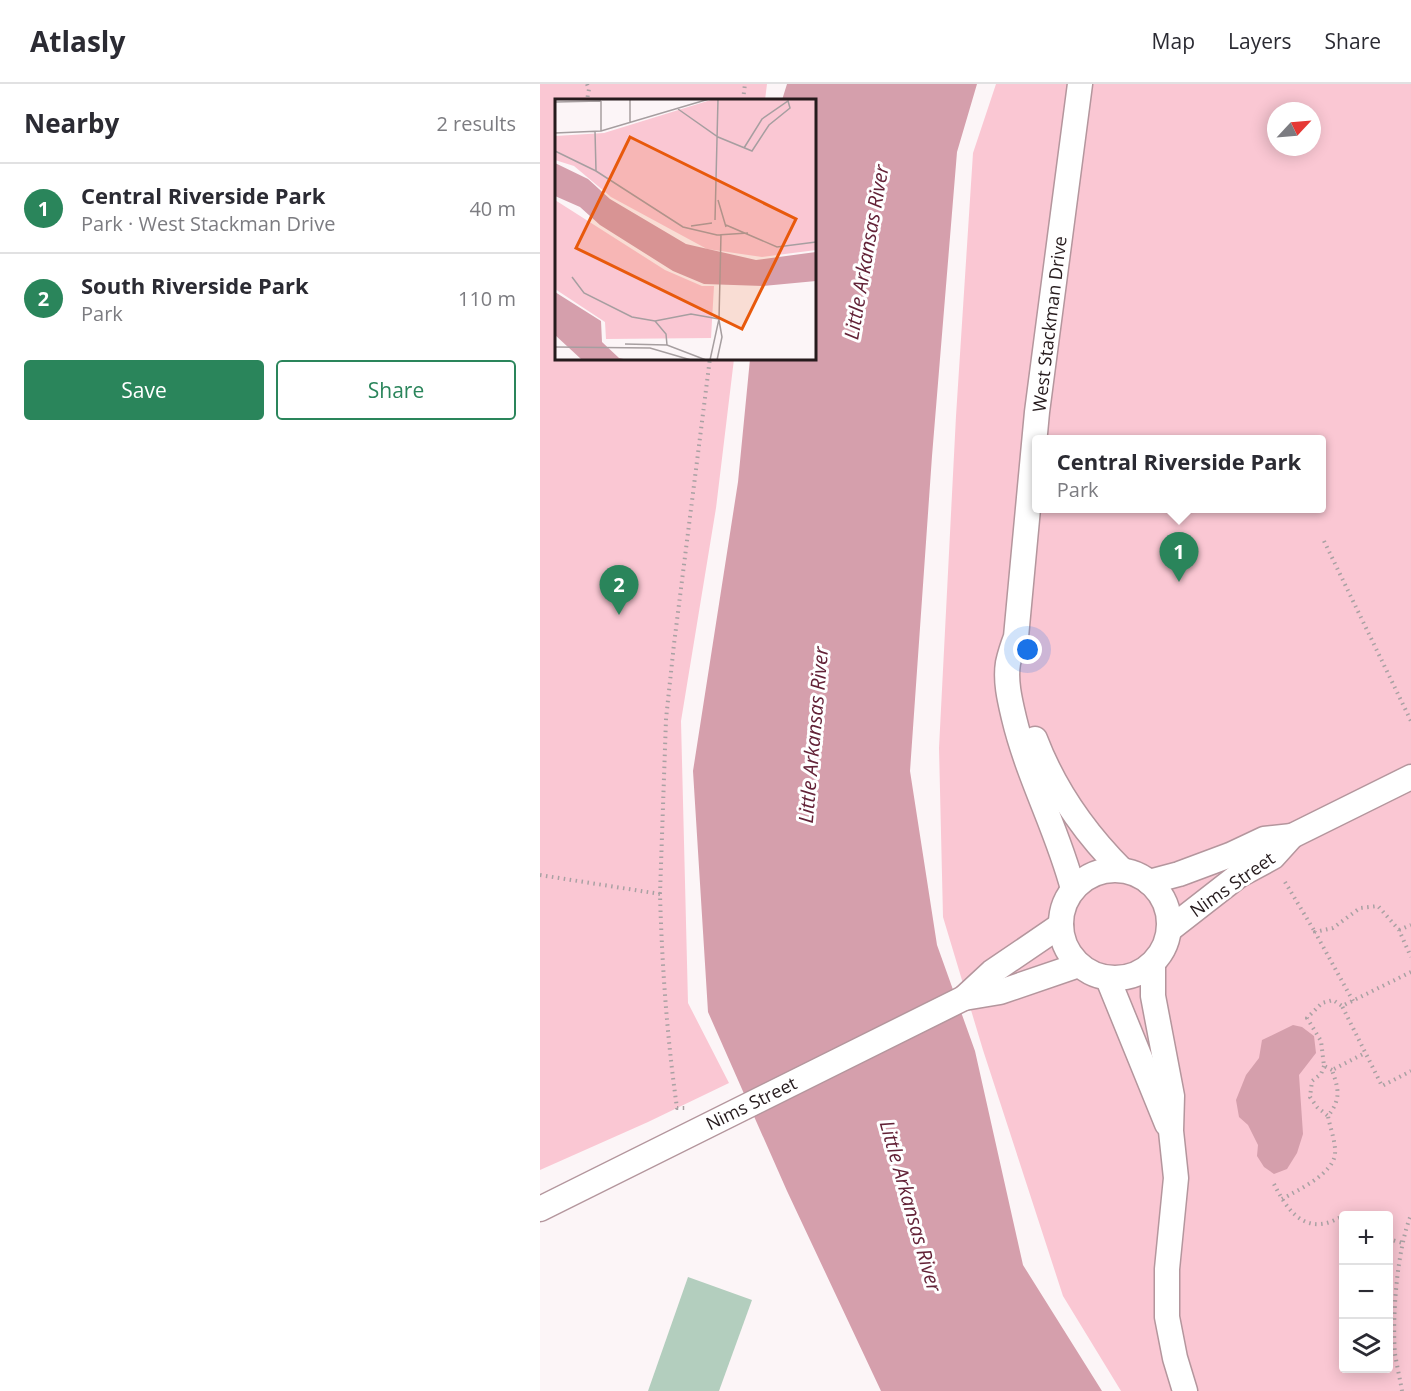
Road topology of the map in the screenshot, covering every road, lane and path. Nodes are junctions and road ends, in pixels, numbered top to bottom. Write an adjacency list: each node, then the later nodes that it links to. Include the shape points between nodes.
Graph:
1 (587, 84): 4 (path)
2 (745, 84): 5 (path)
3 (1080, 84): 7 (street, West Stackman Drive)
4 (587, 99)
5 (743, 99)
6 (710, 360): 19 (path, via 666,719)
7 (1035, 435)
8 (1032, 466): 10 (street, West Stackman Drive)
9 (1324, 541): 11 (path)
10 (1016, 637): 14 (street, West Stackman Drive, via 1032,730 1046,768 1098,846); 18 (street, West Stackman Drive, via 1008,665 1009,699 1029,768)
11 (1411, 721)
12 (1411, 777): 13 (street, Nims Street)
13 (1292, 836): 16 (street, Nims Street, via 1264,839 1230,855); 22 (street, Nims Street, via 1273,857 1238,876)
14 (1122, 870): 16 (street); 18 (street, via 1104,871)
15 (540, 875): 19 (path)
16 (1149, 882): 22 (street, via 1161,895)
17 (1285, 882): 24 (path)
18 (1073, 889): 20 (street, via 1062,912)
19 (660, 894): 37 (path, via 668,1046 677,1108)
20 (1061, 925): 27 (street, via 1069,954); 30 (street, Nims Street, via 992,972)
21 (1411, 925): 23 (path)
22 (1170, 929): 26 (street)
23 (1399, 930): 24 (path, via 1378,906 1360,908 1333,928); 25 (path)
24 (1315, 932): 31 (path)
25 (1411, 957)
26 (1153, 964): 29 (street, via 1125,978); 39 (street, via 1154,996 1172,1096)
27 (1079, 965): 29 (street); 30 (street, Nims Street, via 1000,992)
28 (1411, 972): 31 (path)
29 (1108, 979): 39 (street)
30 (964, 998): 42 (street, Nims Street)
31 (1353, 1000): 32 (path)
32 (1342, 1005): 33 (path); 34 (path, via 1333,1000 1322,1003 1307,1018 1321,1041)
33 (1365, 1053): 35 (path); 36 (path, via 1382,1086)
34 (1324, 1065): 35 (path); 38 (path, via 1312,1081 1310,1097)
35 (1332, 1070): 38 (path, via 1338,1095)
36 (1411, 1071)
37 (688, 1108)
38 (1328, 1116): 41 (path, via 1335,1155 1332,1165)
39 (1171, 1131): 47 (street, via 1176,1178 1167,1269 1167,1317)
40 (1274, 1184): 41 (path)
41 (1282, 1199): 44 (path, via 1307,1223 1317,1225)
42 (540, 1209)
43 (1411, 1215): 46 (path)
44 (1339, 1218)
45 (1393, 1240): 46 (path)
46 (1403, 1243): 48 (path, via 1397,1279 1395,1343)
47 (1185, 1391)
48 (1402, 1391)

